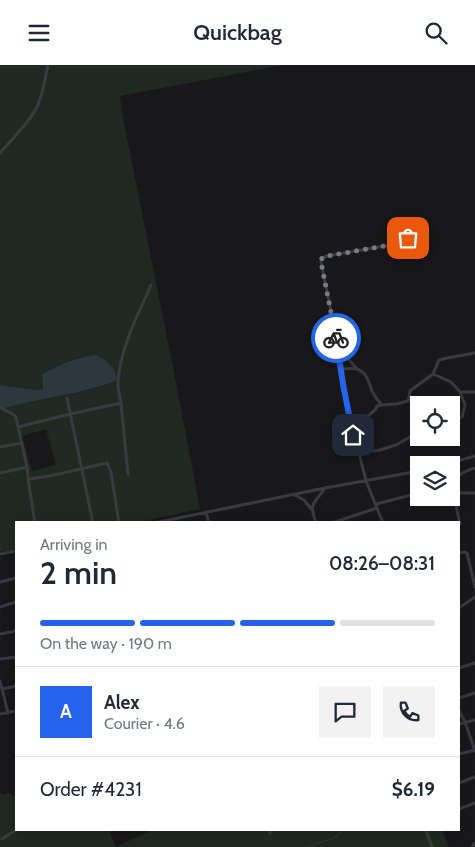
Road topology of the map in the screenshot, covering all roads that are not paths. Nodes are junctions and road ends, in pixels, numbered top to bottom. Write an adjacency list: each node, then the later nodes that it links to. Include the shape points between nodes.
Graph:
1 (48, 65): 2 (street, via 36,108)
2 (0, 153)
3 (408, 238): 5 (street, via 390,245 322,258)
4 (151, 285): 13 (street, via 130,331 122,361 118,381)
5 (338, 351): 7 (street); 8 (street)
6 (475, 353): 9 (street, via 439,360)
7 (341, 369): 8 (street); 19 (street)
8 (357, 369): 14 (street, via 367,377)
9 (433, 374): 10 (street, via 451,382); 14 (street, via 410,391 408,401)
10 (460, 392): 11 (street); 17 (street, via 465,405)
11 (475, 392)
12 (67, 398): 16 (street)
13 (120, 403): 16 (street); 31 (street)
14 (382, 405): 19 (street, via 361,422)
15 (0, 407): 18 (street, via 14,415)
16 (70, 414): 18 (street); 28 (street)
17 (460, 418)
18 (18, 427): 21 (street)
19 (353, 435): 23 (street)
20 (410, 437): 23 (street, via 380,451)
21 (22, 443): 22 (street); 26 (street)
22 (0, 447)
23 (359, 453): 34 (street)
24 (475, 456): 25 (street)
25 (460, 460)
26 (27, 467): 29 (street); 33 (street)
27 (475, 468): 32 (street)
28 (82, 469): 33 (street); 46 (street); 47 (street, via 107,463)
29 (0, 473)
30 (410, 473): 34 (street)
31 (128, 474)
32 (460, 475)
33 (28, 479): 45 (street)
34 (366, 481): 35 (street); 40 (street)
35 (325, 488): 38 (street); 43 (street, via 315,500)
36 (460, 492): 37 (street)
37 (475, 493)
38 (293, 494): 43 (street, via 304,500); 44 (street)
39 (410, 495): 40 (street)
40 (375, 504): 42 (street)
41 (456, 506): 53 (street)
42 (377, 508): 51 (street); 52 (street)
43 (312, 511): 50 (street)
44 (206, 512): 48 (street); 49 (street)
45 (35, 521)
46 (93, 521)
47 (119, 521)
48 (163, 521)
49 (208, 521)
50 (315, 521)
51 (338, 521)
52 (382, 521)
53 (460, 521)
54 (15, 551): 56 (street)
55 (460, 553): 59 (street, via 467,553)
56 (0, 554)
57 (15, 578): 58 (street)
58 (0, 582)
59 (475, 587)
60 (475, 597): 62 (street)
61 (15, 602): 63 (street)
62 (460, 606)
63 (0, 607)
64 (15, 631): 65 (street)
65 (0, 634)
66 (15, 657): 67 (street)
67 (0, 659)
68 (475, 663): 69 (street)
69 (460, 668)
70 (0, 681): 72 (street)
71 (15, 686): 72 (street)
72 (1, 689): 77 (street)
73 (475, 693): 74 (street)
74 (460, 698)
75 (460, 711): 80 (street)
76 (15, 712): 77 (street)
77 (8, 713): 78 (street)
78 (0, 714)
79 (475, 720): 80 (street)
80 (465, 722): 81 (street); 82 (street)
81 (460, 724)
82 (475, 750): 83 (street)
83 (460, 754)
84 (475, 777): 85 (street)
85 (460, 783)
86 (475, 803): 87 (street)
87 (460, 809)
88 (15, 831): 90 (street)
89 (426, 831): 92 (street)
90 (2, 839)
91 (475, 843): 93 (street)
92 (432, 847)
93 (472, 847)

